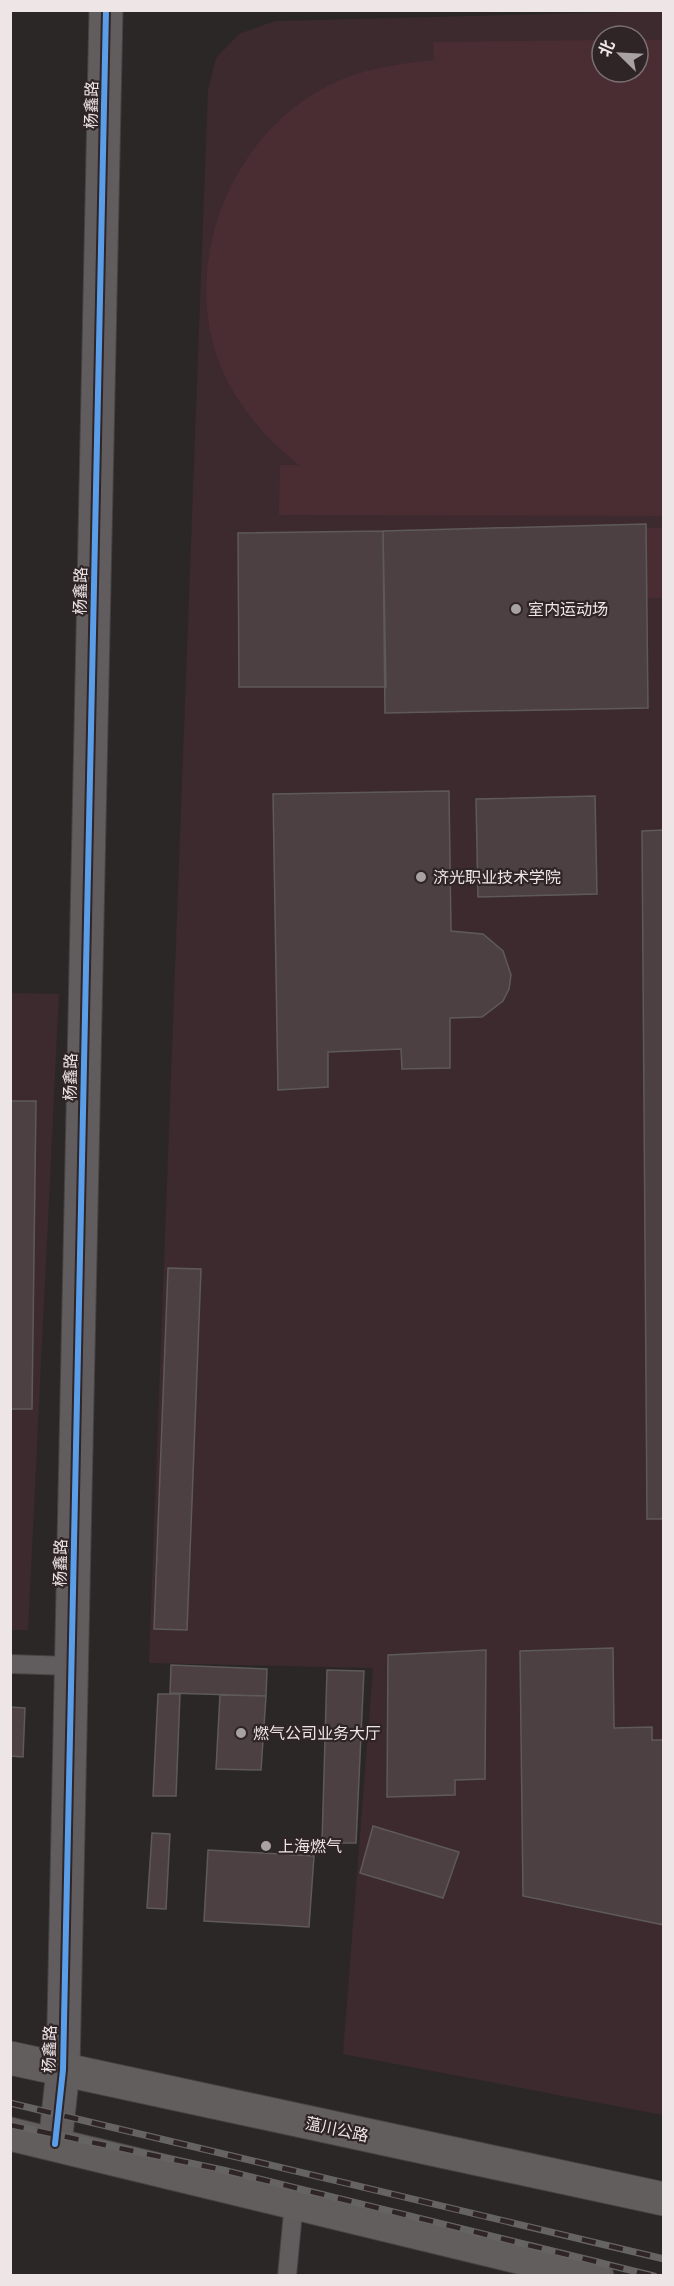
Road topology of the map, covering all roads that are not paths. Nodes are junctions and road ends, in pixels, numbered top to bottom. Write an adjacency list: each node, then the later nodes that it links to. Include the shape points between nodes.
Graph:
1 (106, 10): 3 (street, 杨鑫路)
2 (10, 1664): 3 (lane)
3 (71, 1666): 5 (street, 杨鑫路)
4 (10, 2058): 5 (main road, 蕰川公路)
5 (63, 2070): 7 (street, 杨鑫路); 8 (main road, 蕰川公路)
6 (10, 2134): 7 (main road)
7 (55, 2144): 9 (main road)
8 (663, 2199)
9 (294, 2202): 10 (main road); 11 (lane)
10 (593, 2275)
11 (287, 2276)

